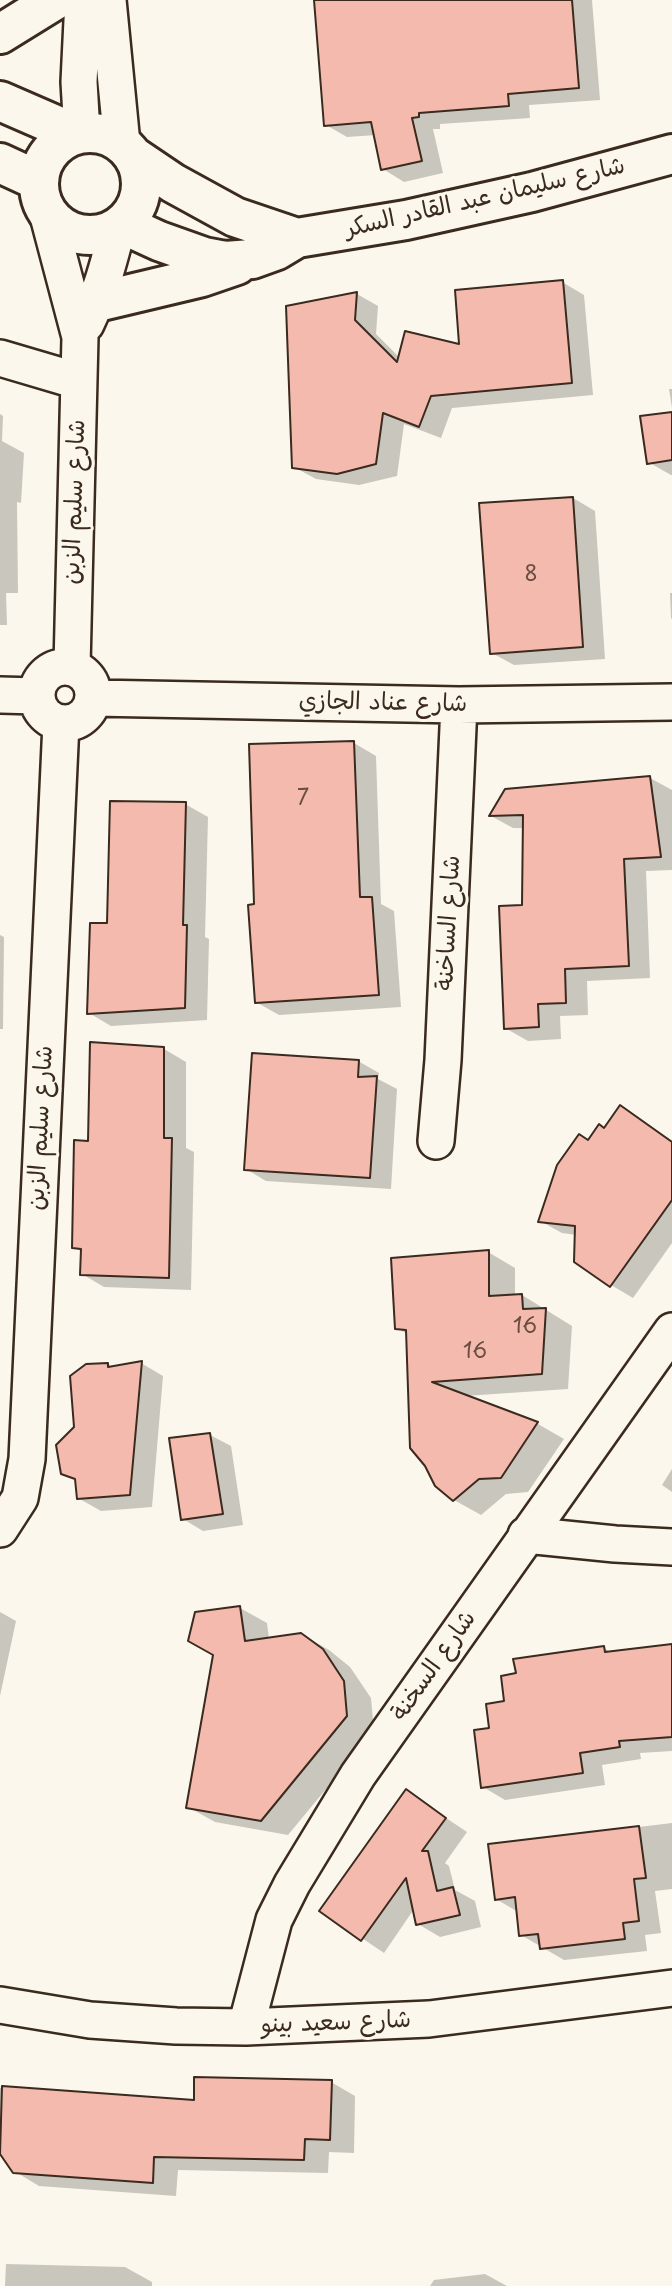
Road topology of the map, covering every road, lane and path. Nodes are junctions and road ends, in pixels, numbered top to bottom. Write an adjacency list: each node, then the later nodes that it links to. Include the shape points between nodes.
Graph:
1 (55, 0): 4 (street)
2 (83, 0): 6 (street)
3 (108, 0): 7 (street)
4 (0, 34)
5 (0, 101): 6 (street)
6 (79, 134): 7 (street, via 110,136); 10 (street, via 50,151 42,165)
7 (128, 150): 11 (street, via 140,177 139,199); 12 (street, شارع سليمان عبد القادر السكر, via 173,183 235,217)
8 (672, 154): 12 (street, شارع سليمان عبد القادر السكر, via 532,192)
9 (0, 163): 10 (street)
10 (43, 197): 11 (street, via 65,228 88,236); 15 (street, شارع سليم الزبن)
11 (120, 225): 13 (street, شارع سليمان عبد القادر السكر, via 204,257); 14 (street, شارع سليم الزبن)
12 (297, 238): 13 (street, شارع سليمان عبد القادر السكر)
13 (252, 260): 14 (street)
14 (97, 302): 15 (street, شارع سليم الزبن)
15 (80, 337): 17 (street, شارع سليم الزبن)
16 (0, 358): 17 (street)
17 (78, 381): 18 (street, شارع سليم الزبن)
18 (72, 666): 20 (street, via 47,673); 21 (street, via 92,684)
19 (0, 695): 20 (street)
20 (37, 696): 24 (street, via 48,718)
21 (94, 698): 23 (street, شارع عناد الجازي); 24 (street, via 88,712 76,722)
22 (672, 702): 23 (street, شارع عناد الجازي)
23 (458, 705): 25 (street, شارع الساخنة)
24 (61, 723): 27 (street, شارع سليم الزبن, via 27,1459 20,1498)
25 (436, 1141)
26 (672, 1331): 28 (street, شارع السخنة)
27 (1, 1529)
28 (526, 1535): 29 (street); 32 (street, شارع السخنة, via 358,1775 292,1884 274,1920)
29 (672, 1547)
30 (672, 1988): 32 (street, شارع سعيد بينو, via 429,2019)
31 (0, 2005): 32 (street, شارع سعيد بينو, via 90,2020)
32 (246, 2027)

